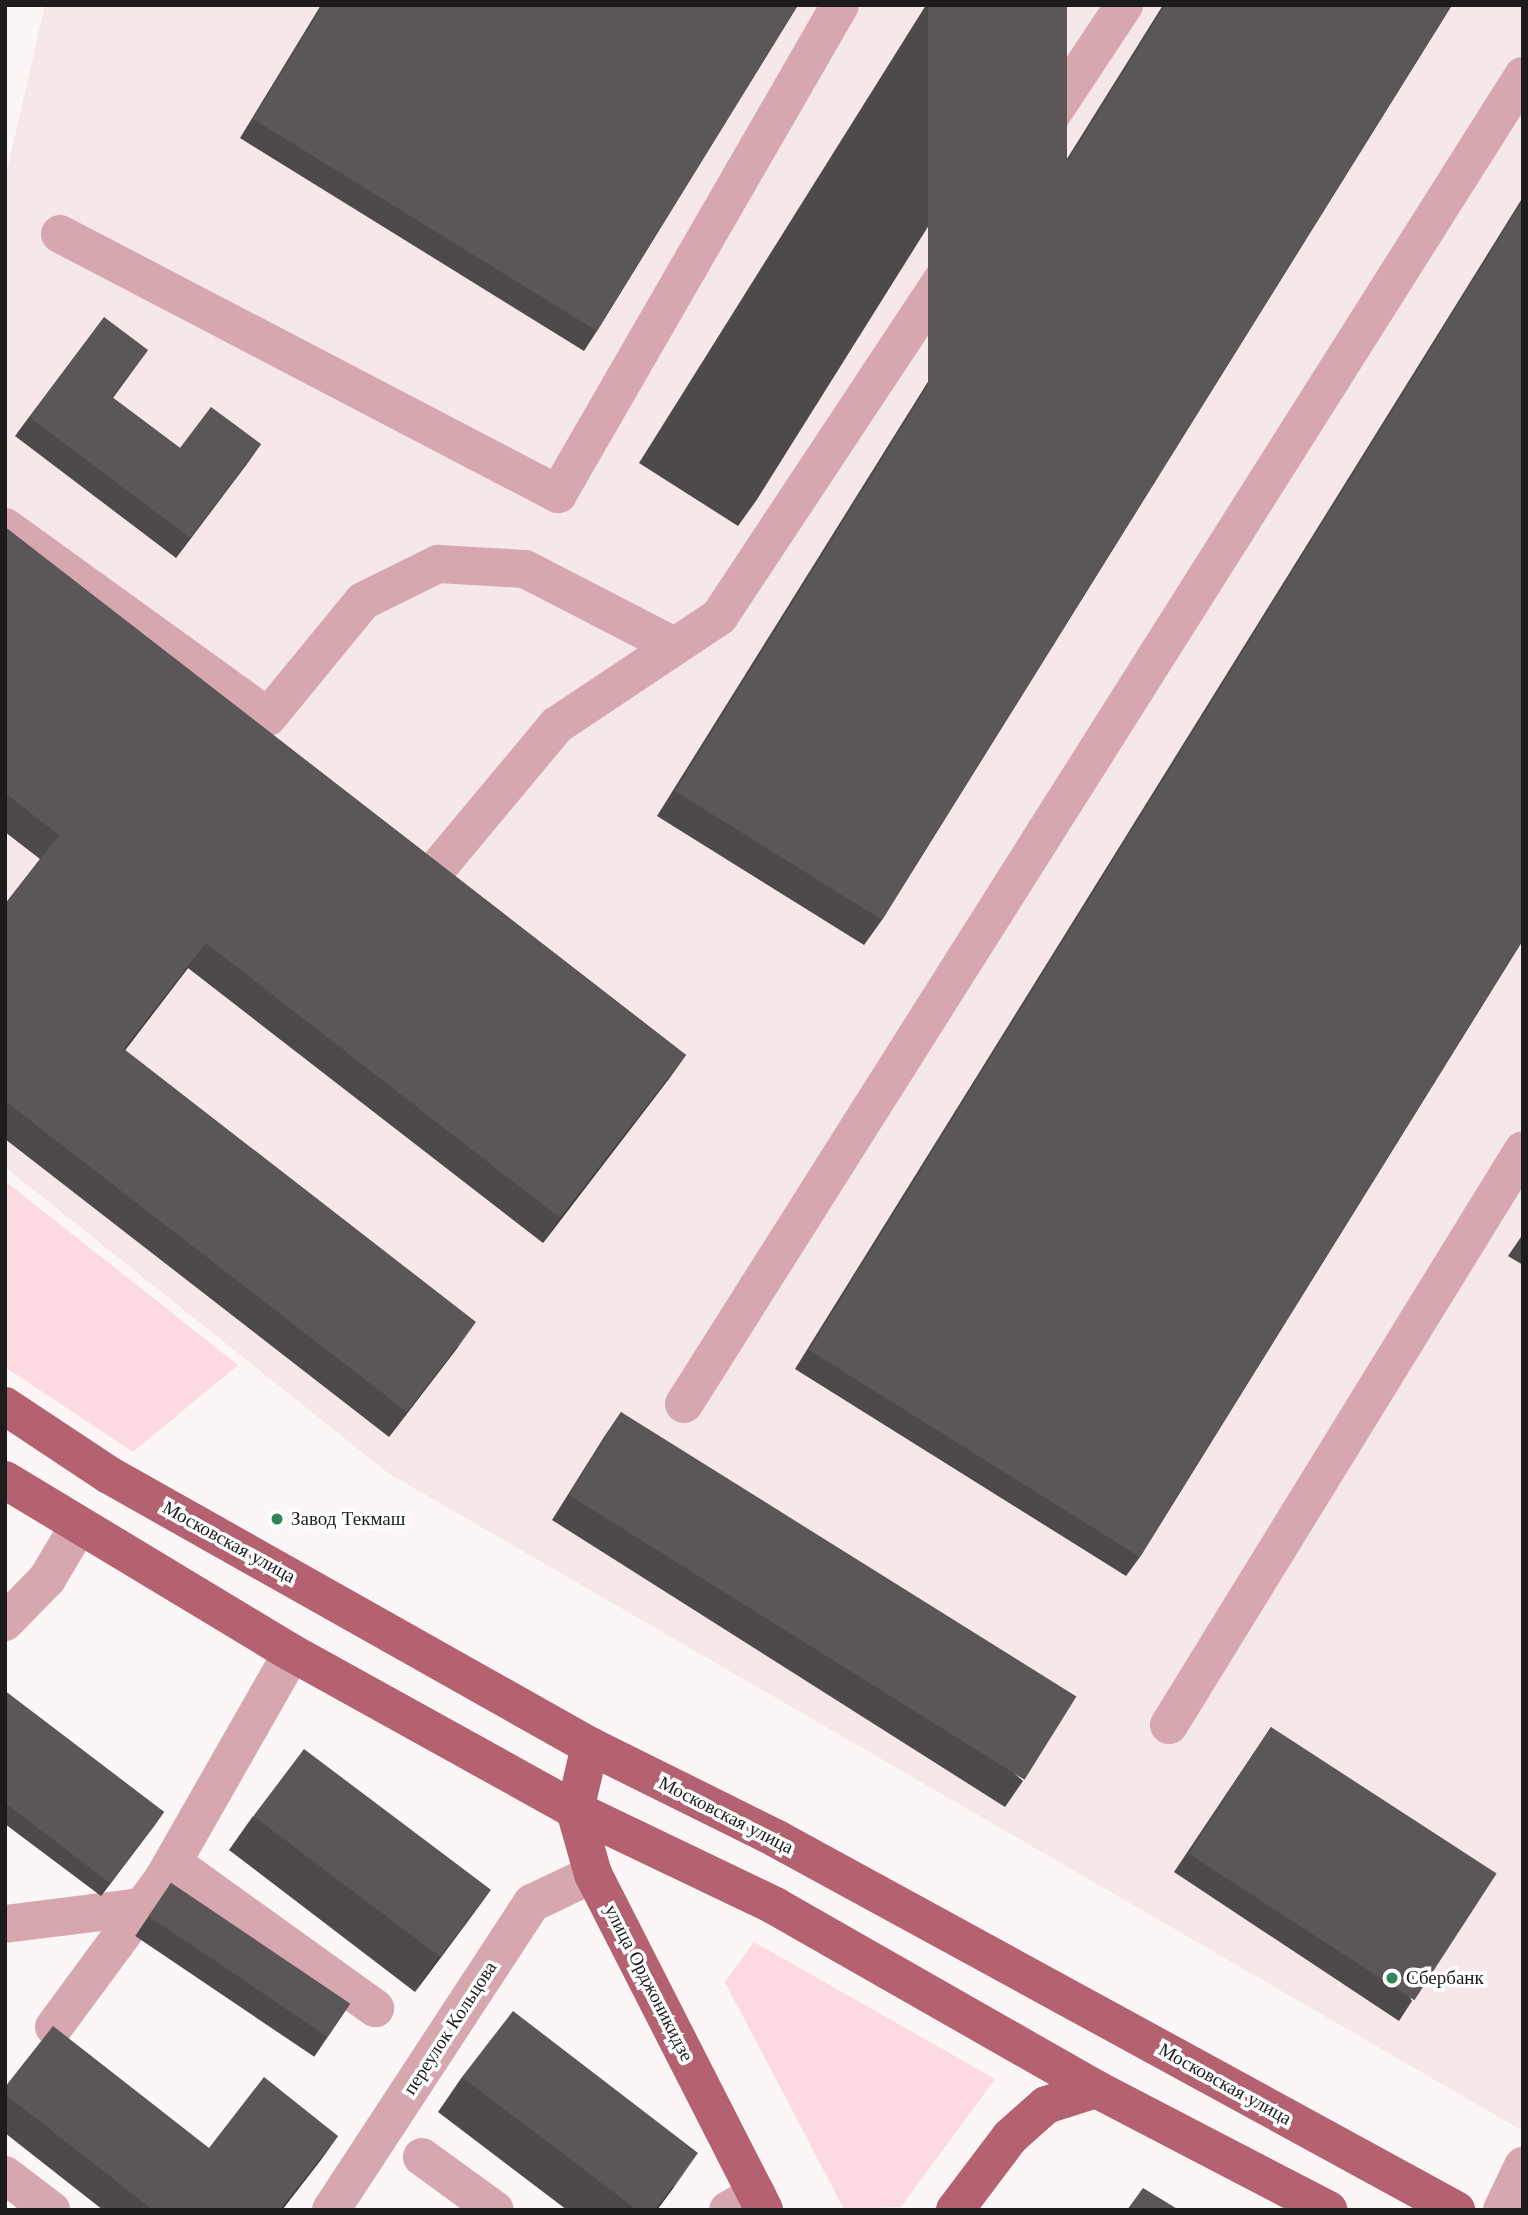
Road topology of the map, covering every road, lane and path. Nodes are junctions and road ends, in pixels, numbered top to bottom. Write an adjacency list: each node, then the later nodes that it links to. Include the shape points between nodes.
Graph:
1 (840, 5): 4 (lane, via 558,494)
2 (1124, 5): 6 (lane, via 719,617)
3 (1523, 76): 9 (lane)
4 (60, 234)
5 (5, 527): 6 (lane, via 268,717 363,601 438,564 525,569)
6 (674, 646): 7 (lane, via 557,725)
7 (441, 864)
8 (1523, 1150): 15 (lane)
9 (684, 1404)
10 (5, 1406): 16 (main road, Московская улица, via 109,1475)
11 (5, 1480): 12 (main road)
12 (78, 1527): 13 (lane, via 47,1578); 14 (main road)
13 (5, 1622)
14 (292, 1653): 17 (main road); 18 (lane)
15 (1169, 1725)
16 (590, 1746): 17 (main road, улица Орджоникидзе); 34 (main road, Московская улица, via 777,1839)
17 (575, 1810): 19 (main road, улица Орджоникидзе); 24 (main road, via 775,1906)
18 (173, 1863): 20 (lane); 22 (lane)
19 (593, 1874): 28 (main road, улица Орджоникидзе); 30 (lane, переулок Кольцова, via 531,1903)
20 (142, 1907): 21 (lane); 23 (lane)
21 (5, 1924)
22 (375, 2008)
23 (54, 2026)
24 (1096, 2089): 32 (main road, via 1046,2105 1010,2137); 33 (main road)
25 (422, 2157): 31 (lane)
26 (1523, 2166): 35 (lane)
27 (5, 2175): 29 (lane)
28 (750, 2204)
29 (51, 2210)
30 (331, 2210)
31 (495, 2210)
32 (955, 2210)
33 (1328, 2210)
34 (1456, 2210)
35 (1502, 2210)

